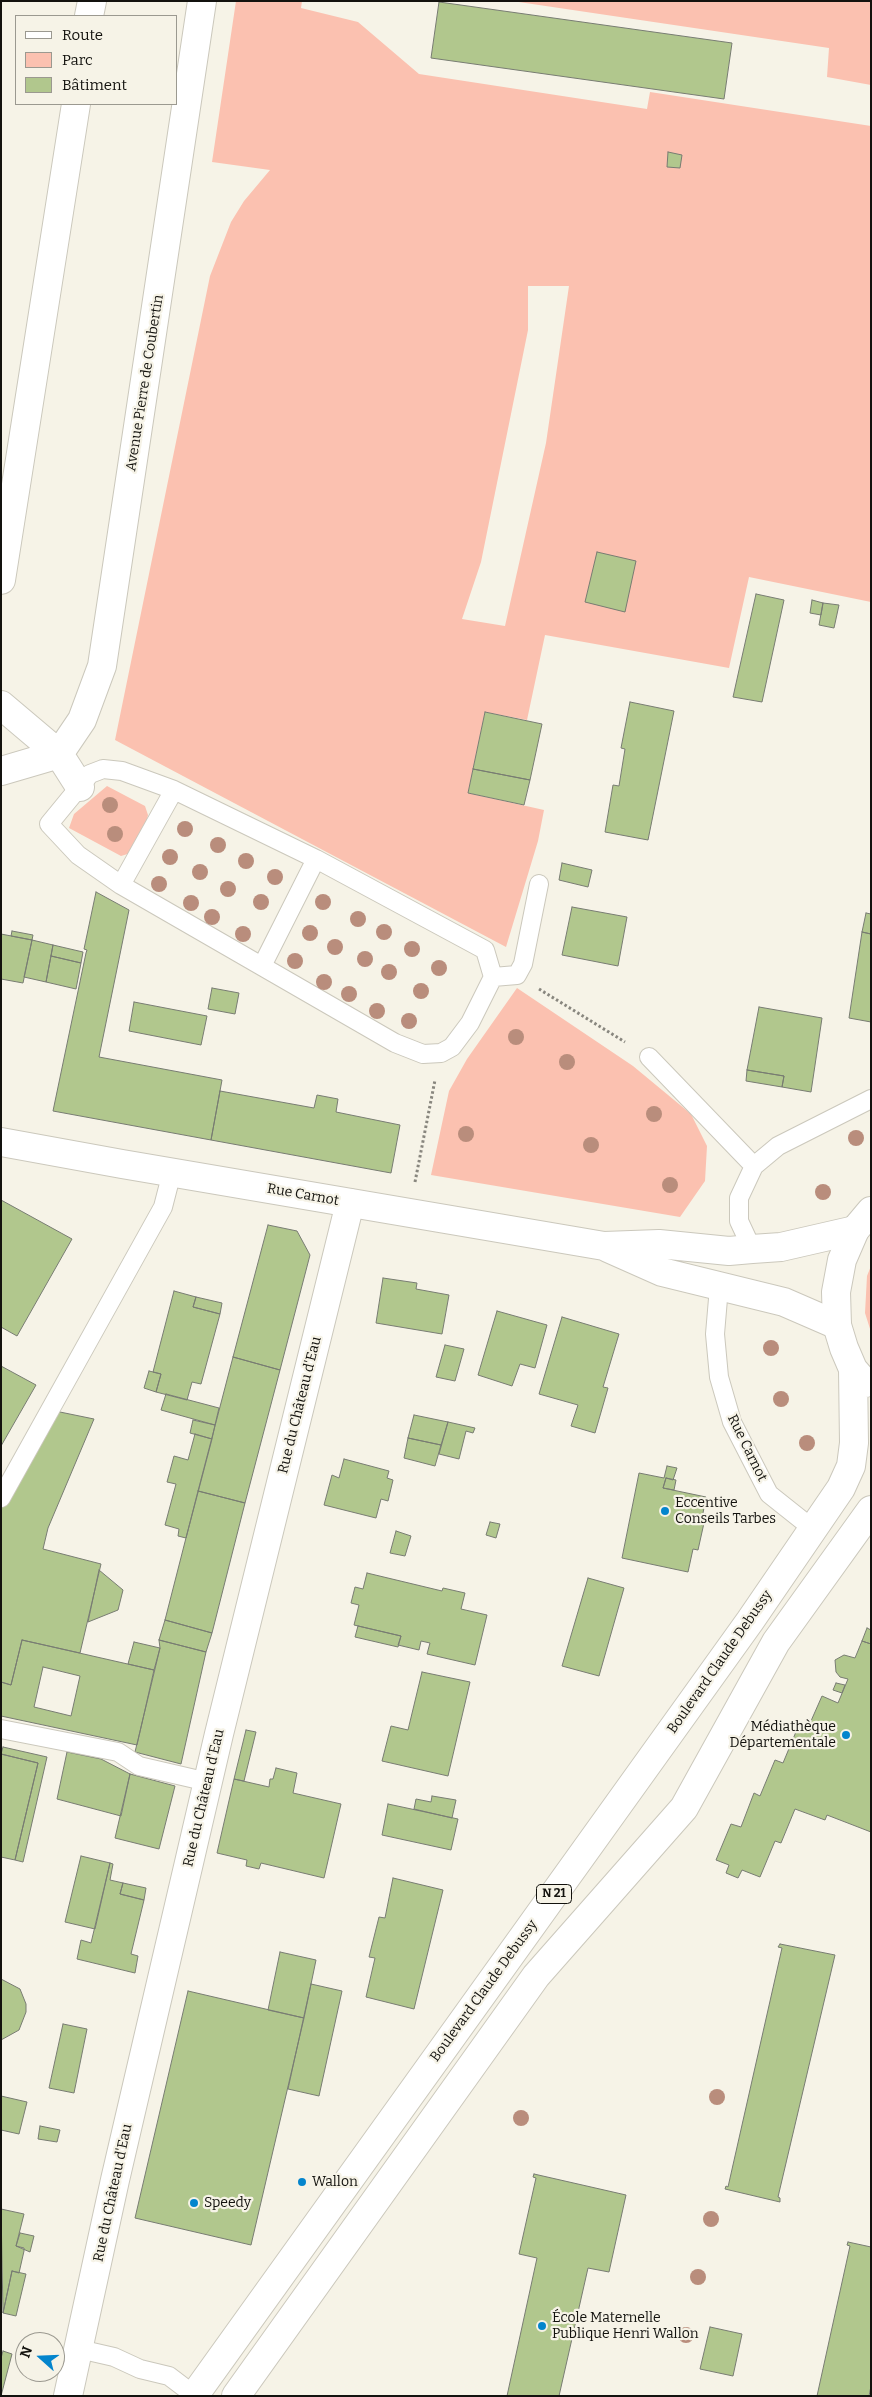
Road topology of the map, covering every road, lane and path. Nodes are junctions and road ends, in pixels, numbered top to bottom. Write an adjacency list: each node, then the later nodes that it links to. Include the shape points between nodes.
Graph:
1 (92, 1): 3 (main road)
2 (202, 1): 7 (main road, Avenue Pierre de Coubertin, via 102,666 82,720)
3 (89, 15)
4 (76, 105): 5 (main road)
5 (1, 580)
6 (1, 704): 7 (main road)
7 (59, 754): 8 (main road); 9 (main road)
8 (1, 771)
9 (80, 787): 10 (lane, via 90,774 103,769 122,771); 13 (lane, via 50,824 78,855)
10 (174, 790): 11 (lane); 13 (lane)
11 (316, 859): 14 (lane); 16 (lane, via 484,950)
12 (539, 884): 15 (lane, via 523,964)
13 (121, 885): 14 (lane)
14 (262, 966): 17 (lane, via 395,1043 423,1054)
15 (517, 975): 16 (lane); 18 (path)
16 (493, 977): 17 (lane, via 470,1023 452,1047)
17 (440, 1053): 24 (path)
18 (649, 1057): 21 (lane)
19 (871, 1099): 21 (lane, via 778,1146)
20 (1, 1142): 22 (main road, Rue Carnot)
21 (754, 1166): 27 (lane, via 740,1198 740,1221)
22 (172, 1172): 23 (main road, Rue Carnot); 32 (lane, via 163,1207)
23 (350, 1203): 24 (main road, Rue Carnot); 36 (main road, Rue du Château d'Eau)
24 (409, 1212): 26 (main road, Rue Carnot)
25 (863, 1221): 27 (main road, Rue Carnot, via 781,1247); 29 (main road, via 842,1260 836,1292)
26 (604, 1246): 27 (main road, Rue Carnot, via 659,1244 729,1251); 28 (main road, Rue Carnot, via 662,1272)
27 (752, 1249)
28 (718, 1287): 29 (main road, Rue Carnot, via 784,1302); 34 (lane, Rue Carnot, via 717,1360 732,1422 769,1494)
29 (837, 1324): 30 (main road)
30 (853, 1369): 31 (main road); 34 (main road, Boulevard Claude Debussy / N 21, via 854,1442 851,1466 841,1488)
31 (871, 1390)
32 (1, 1498)
33 (871, 1510): 40 (main road, via 776,1642 684,1808 536,1976)
34 (813, 1529): 39 (main road, Boulevard Claude Debussy / N 21)
35 (1, 1729): 36 (lane, via 118,1752 139,1766)
36 (208, 1782): 37 (main road, Rue du Château d'Eau)
37 (79, 2349): 38 (main road, Rue du Château d'Eau); 39 (lane, via 169,2376)
38 (68, 2396)
39 (194, 2396)
40 (236, 2396)

